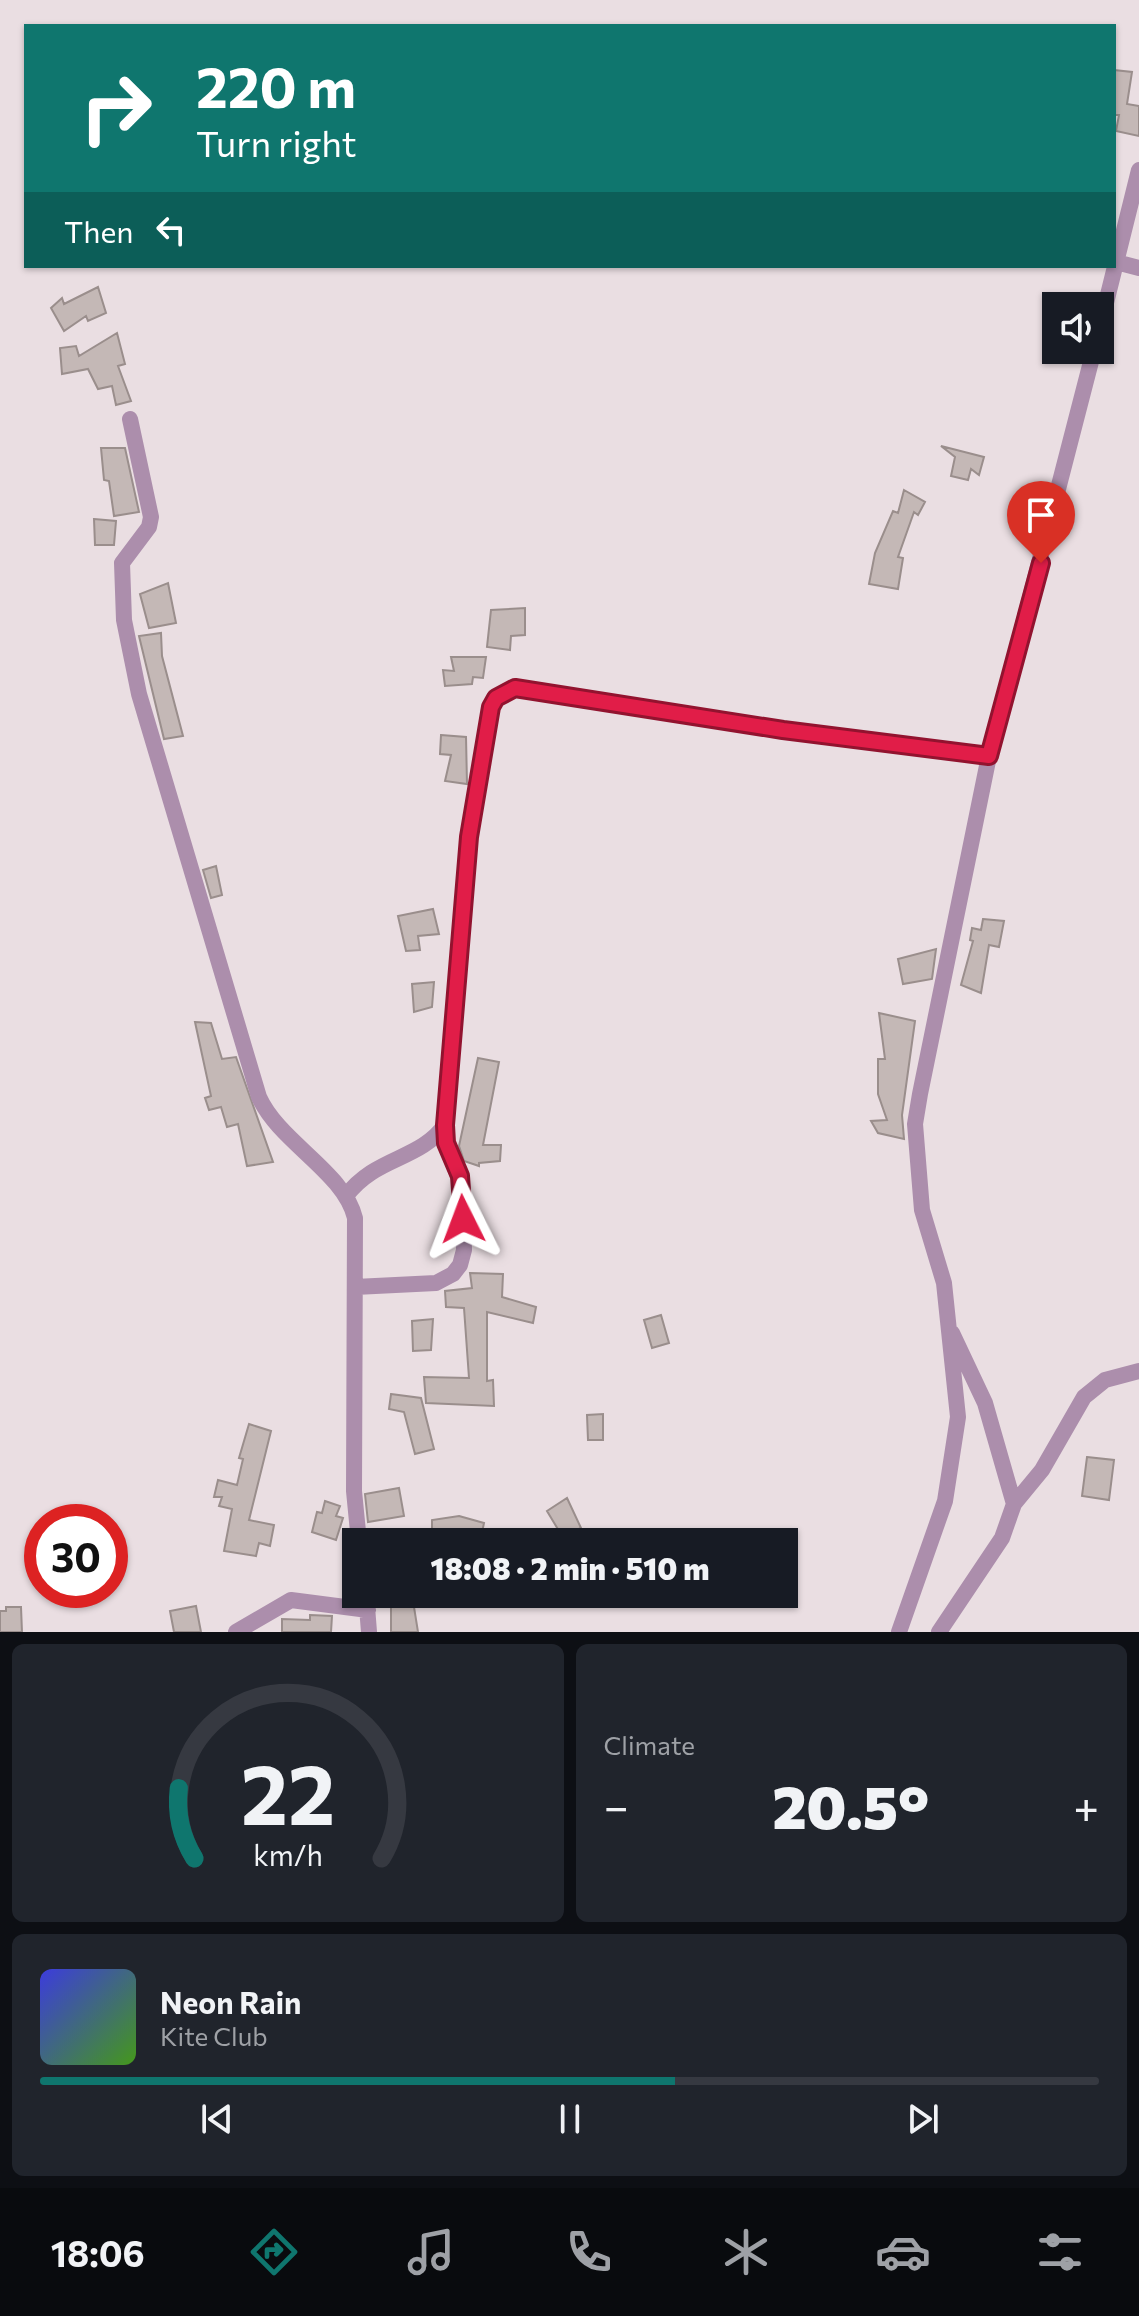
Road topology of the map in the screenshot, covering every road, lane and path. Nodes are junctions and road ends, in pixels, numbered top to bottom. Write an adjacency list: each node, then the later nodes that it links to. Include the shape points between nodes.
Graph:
1 (1139, 170): 2 (street)
2 (1116, 262): 4 (street)
3 (1115, 268): 5 (street)
4 (1139, 268)
5 (1109, 292)
6 (1090, 364): 8 (street)
7 (130, 419): 10 (street, via 151,517 122,563 124,620 141,702 259,1097 272,1119)
8 (989, 756): 9 (street, via 515,688 506,691 491,707 469,837); 12 (street, via 915,1124 922,1210 944,1283)
9 (445, 1125): 10 (street, via 433,1141 366,1173); 11 (street, via 462,1187 460,1265 436,1283)
10 (346, 1196): 11 (street, via 355,1218)
11 (355, 1287): 15 (street)
12 (948, 1323): 14 (street, via 985,1403); 20 (street, via 958,1417 945,1501)
13 (1139, 1371): 14 (street, via 1090,1390 1042,1470)
14 (1014, 1504): 21 (street, via 1002,1538)
15 (358, 1528)
16 (342, 1601): 18 (street, via 291,1600)
17 (367, 1608): 19 (street)
18 (236, 1632)
19 (369, 1632)
20 (899, 1632)
21 (939, 1632)

